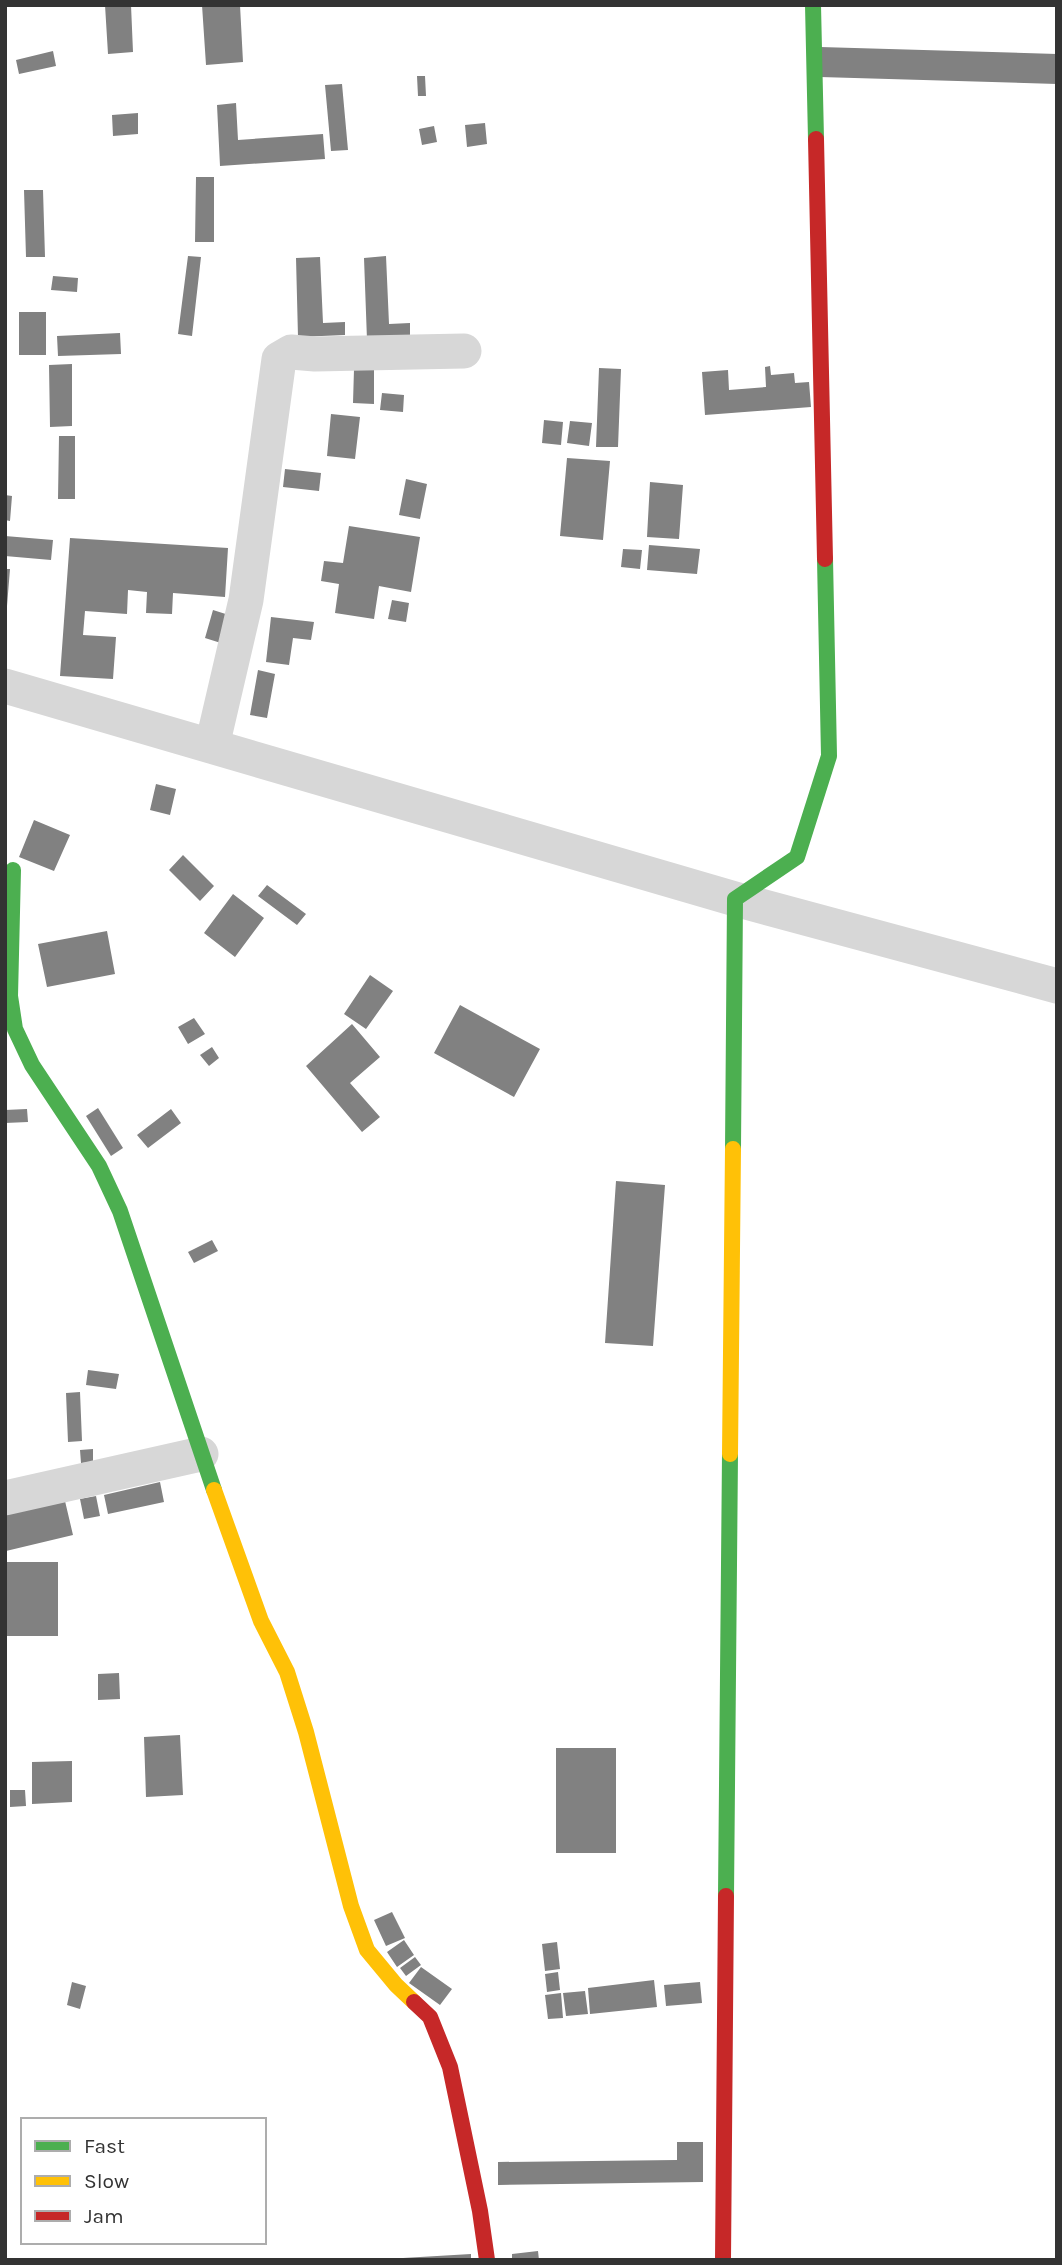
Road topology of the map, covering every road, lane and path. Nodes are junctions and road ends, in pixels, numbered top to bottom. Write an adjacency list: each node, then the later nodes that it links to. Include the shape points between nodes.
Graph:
1 (813, 5): 6 (street, via 829,757 797,857)
2 (464, 351): 4 (street, via 291,352 279,359 246,600)
3 (5, 686): 4 (street)
4 (212, 746): 6 (street)
5 (13, 870): 8 (street, via 10,996 15,1029 32,1065 99,1166 120,1211)
6 (735, 899): 7 (street); 11 (street)
7 (1057, 986)
8 (201, 1454): 9 (street); 10 (street, via 261,1621 287,1672 367,1950 430,2017 450,2067)
9 (5, 1498)
10 (487, 2260)
11 (723, 2260)

